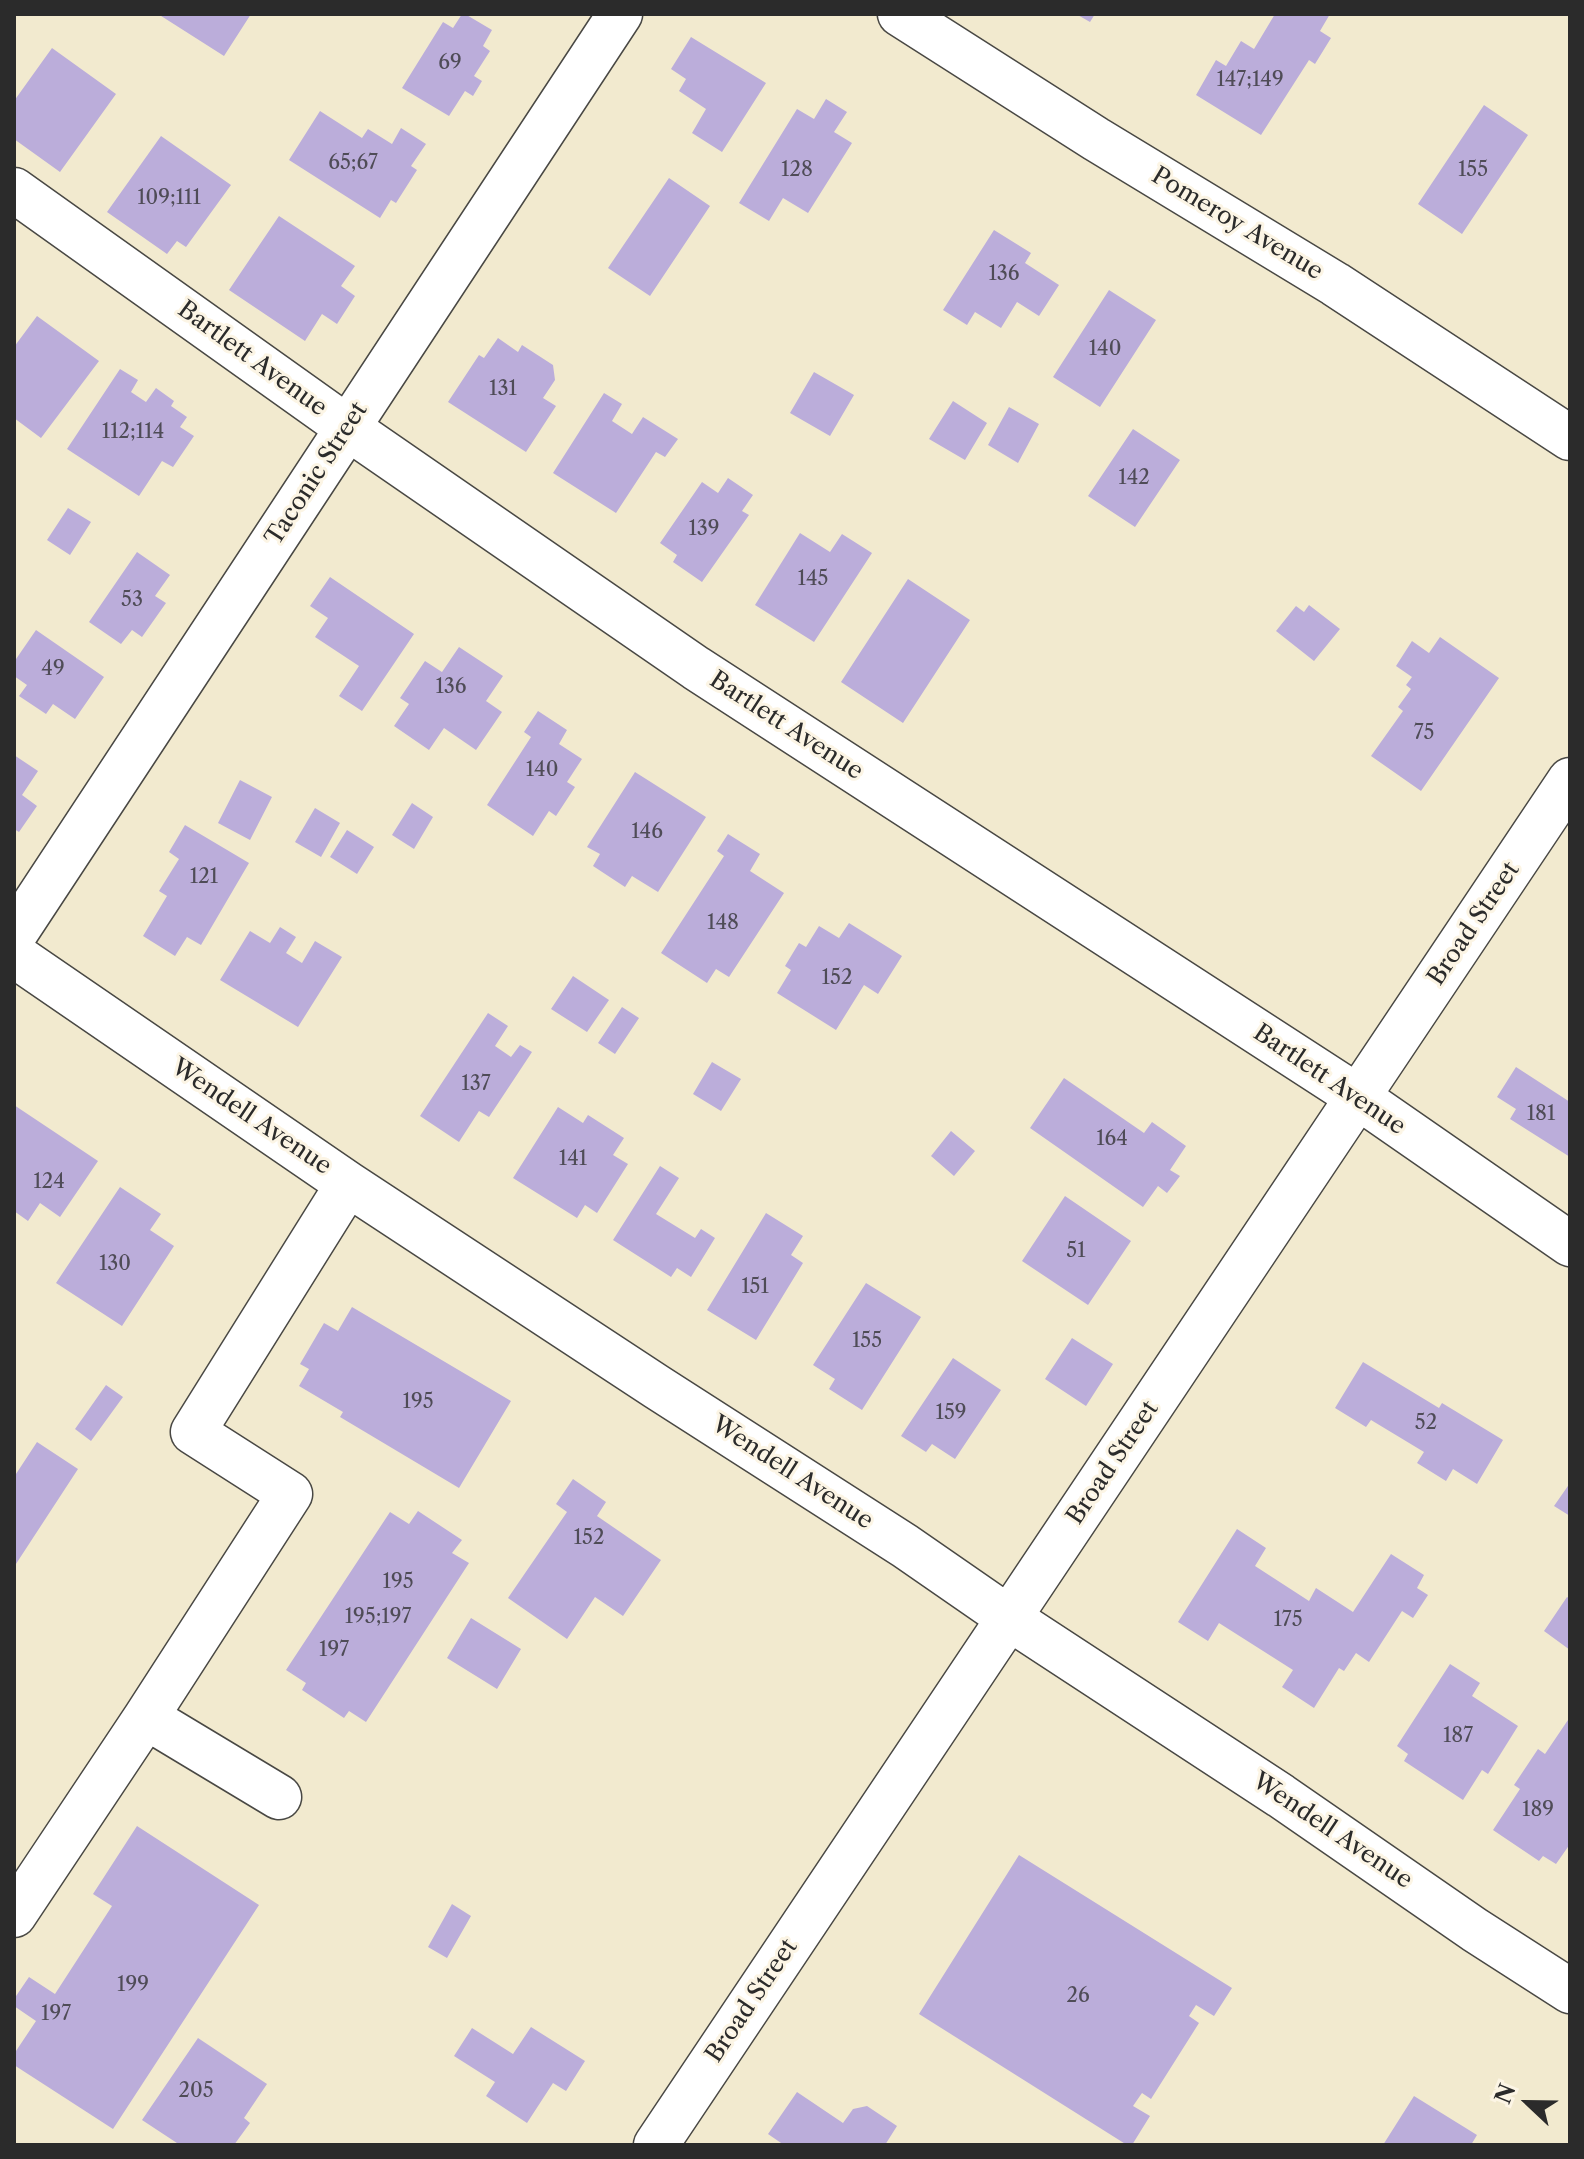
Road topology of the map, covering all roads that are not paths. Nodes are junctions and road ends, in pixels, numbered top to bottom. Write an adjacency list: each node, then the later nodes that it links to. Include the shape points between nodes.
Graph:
1 (620, 14): 4 (street, Taconic Street)
2 (900, 14): 5 (street, Pomeroy Avenue, via 1335,284)
3 (14, 190): 4 (street, Bartlett Avenue)
4 (348, 428): 7 (street, Taconic Street); 9 (street, Bartlett Avenue, via 709,677)
5 (1570, 438)
6 (1570, 780): 9 (street, Broad Street)
7 (14, 935)
8 (14, 955): 10 (street, Wendell Avenue)
9 (1358, 1097): 11 (street, Bartlett Avenue); 12 (street, Broad Street)
10 (348, 1184): 12 (street, Wendell Avenue); 13 (street, via 193,1432 290,1494)
11 (1570, 1244)
12 (1009, 1618): 16 (street, Wendell Avenue); 17 (street, Broad Street)
13 (146, 1717): 14 (street); 15 (street)
14 (279, 1797)
15 (14, 1915)
16 (1570, 1991)
17 (656, 2145)

